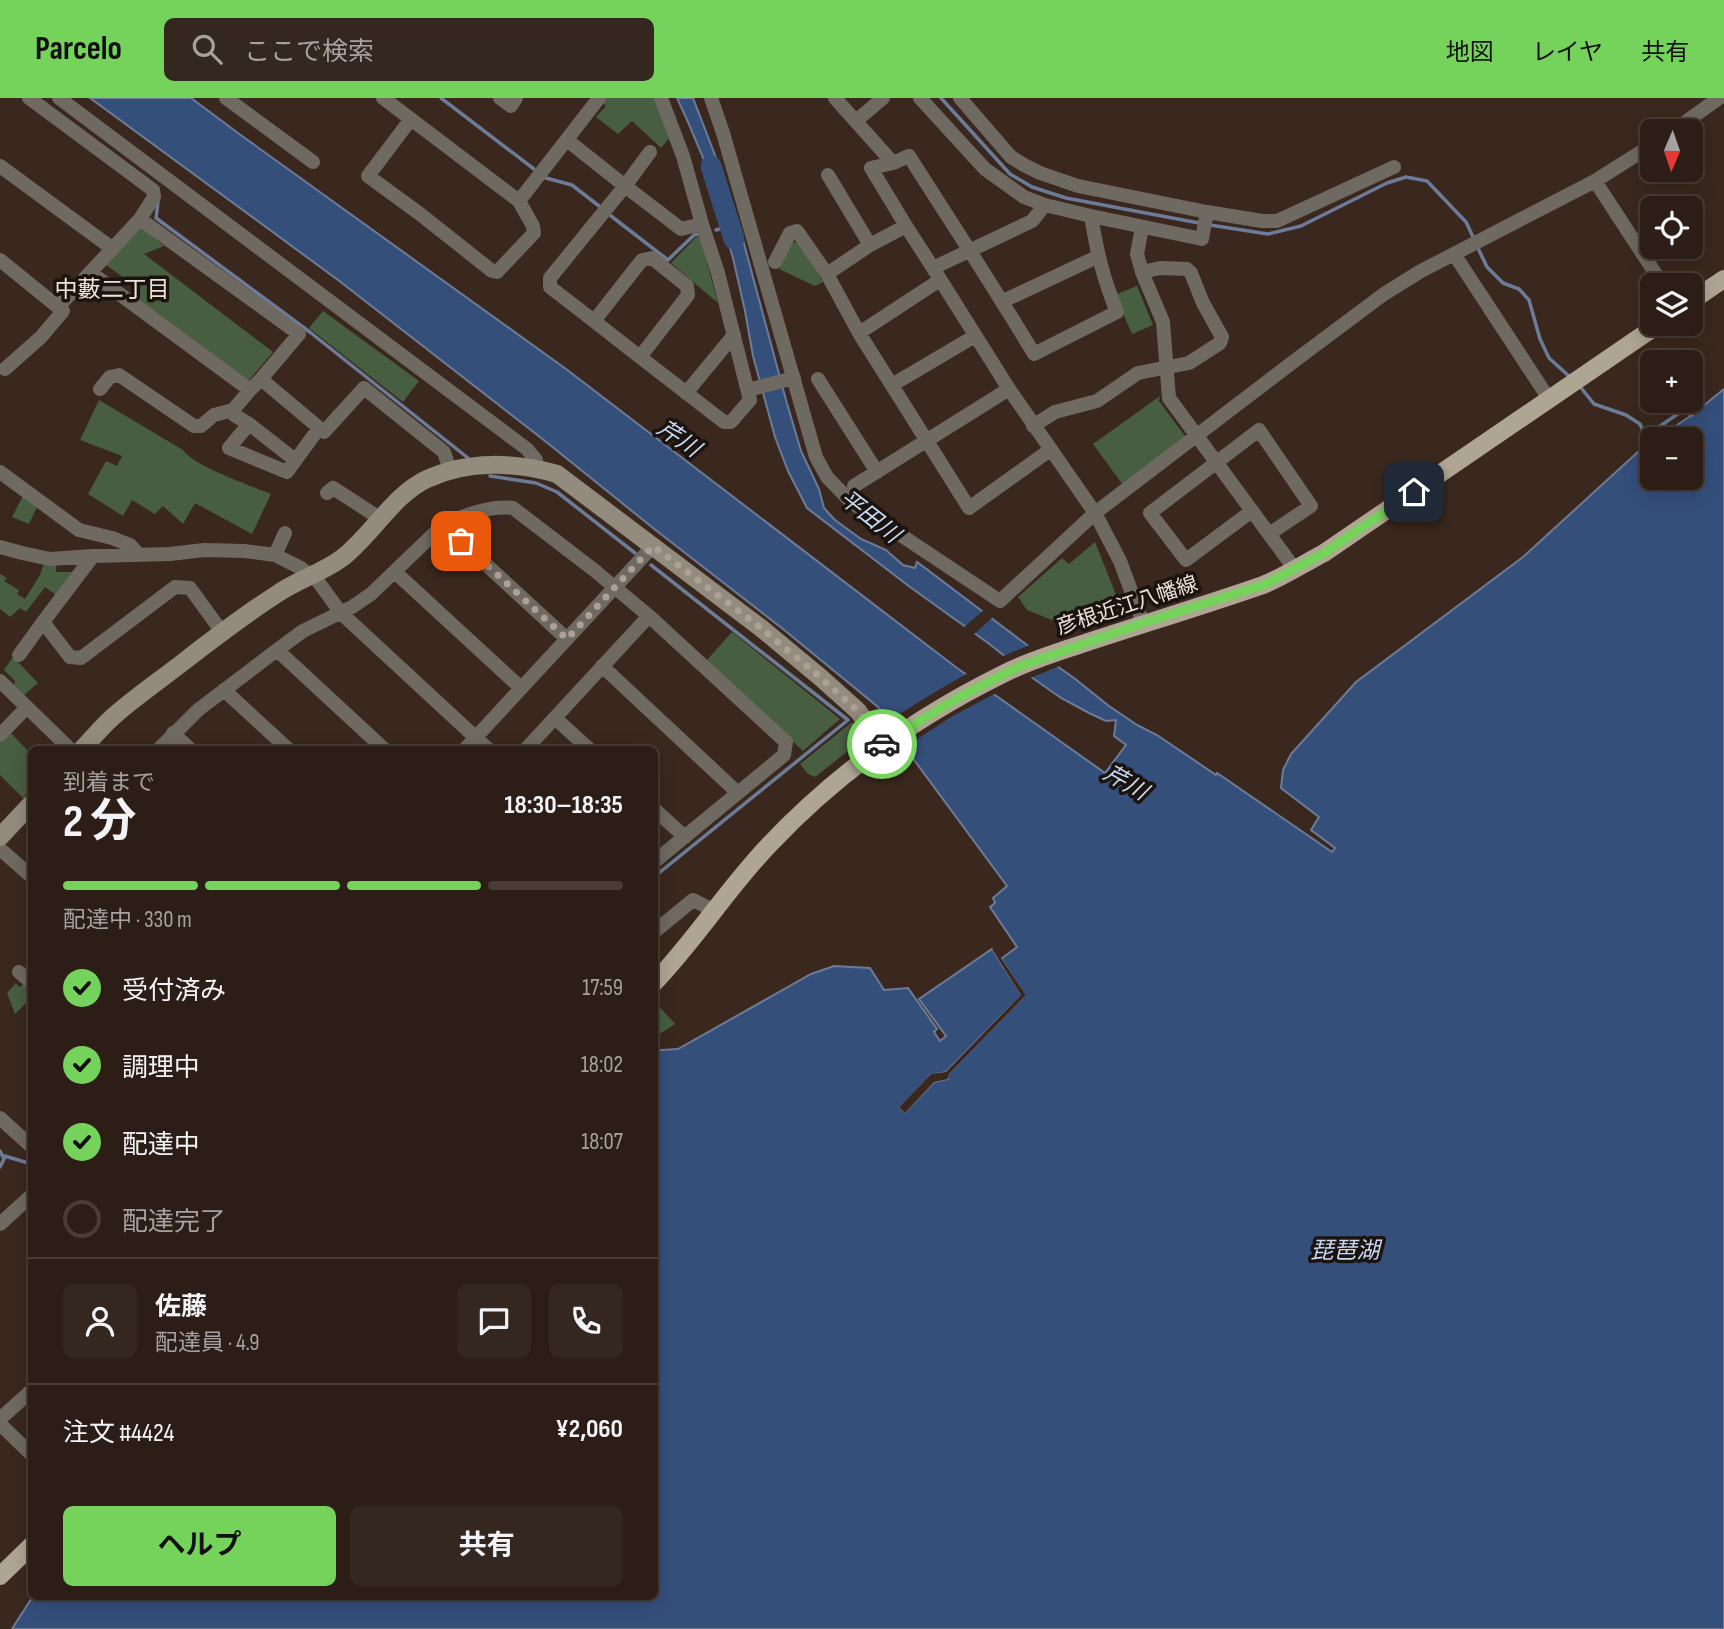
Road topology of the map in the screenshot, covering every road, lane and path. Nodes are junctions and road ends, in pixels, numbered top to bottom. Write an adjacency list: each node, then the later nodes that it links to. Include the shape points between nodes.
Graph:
1 (29, 98): 32 (street, via 153,190 154,197)
2 (59, 98): 79 (street, via 527,449)
3 (226, 98): 21 (street)
4 (383, 98): 15 (street)
5 (500, 98): 6 (street, via 510,106)
6 (516, 98)
7 (599, 98): 18 (street)
8 (661, 98): 33 (street)
9 (711, 98): 61 (street)
10 (835, 98): 17 (street)
11 (883, 98): 17 (street)
12 (920, 98): 29 (street, via 985,169 1024,197)
13 (960, 98): 30 (street, via 1024,166 1078,187)
14 (1719, 98): 16 (street)
15 (411, 119): 28 (street); 28 (street, via 368,176 492,271 497,272 534,233)
16 (1690, 119)
17 (856, 121): 22 (street)
18 (567, 140): 27 (street); 28 (street)
19 (650, 152): 27 (street)
20 (1640, 153): 26 (street)
21 (313, 162)
22 (893, 163): 34 (street, via 871,168); 38 (street, via 909,156)
23 (0, 166): 37 (street)
24 (1394, 167): 30 (street, via 1277,221)
25 (828, 175): 36 (street)
26 (1595, 181): 39 (street); 45 (street)
27 (625, 186): 33 (street, via 681,229); 52 (street, via 550,278 551,287)
28 (519, 201)
29 (1045, 205): 31 (street); 38 (street, via 1032,221)
30 (1207, 212): 35 (street, via 1202,239)
31 (1091, 216): 35 (street); 40 (street)
32 (141, 219): 37 (street); 60 (street, via 299,334)
33 (702, 224): 54 (street)
34 (906, 226): 36 (street); 47 (street)
35 (1142, 227): 43 (street, via 1138,254)
36 (870, 245): 46 (street)
37 (113, 248): 44 (street)
38 (969, 250): 47 (street); 50 (street)
39 (1456, 253): 69 (street); 74 (street, via 1384,294)
40 (1097, 257): 50 (street); 50 (street, via 1116,312 1034,354)
41 (0, 260): 51 (street)
42 (775, 262): 46 (street, via 790,233 797,231)
43 (1142, 272): 58 (street, via 1163,322); 58 (street, via 1187,269 1222,337 1220,344 1189,363)
44 (91, 273): 51 (street); 67 (street)
45 (1654, 273)
46 (827, 274): 53 (street)
47 (936, 274): 53 (street); 55 (street)
48 (1724, 279): 49 (main road)
49 (1703, 293)
50 (1003, 301)
51 (58, 307): 59 (street, via 63,311 41,337)
52 (594, 321): 57 (street); 57 (street, via 642,260 652,258 687,286 688,295)
53 (859, 333): 63 (street)
54 (734, 335): 65 (street); 68 (street)
55 (975, 336): 63 (street); 66 (street)
56 (1641, 336): 69 (main road, 彦根近江八幡線)
57 (640, 357): 68 (street)
58 (1167, 366): 72 (street, via 1138,373 1097,401 1055,412); 74 (street, via 1169,398)
59 (5, 369)
60 (261, 379): 67 (street); 73 (street)
61 (791, 379): 65 (street); 86 (street, via 827,477 851,502 1000,601)
62 (818, 379): 82 (street)
63 (892, 386): 75 (street)
64 (100, 389): 70 (street, via 110,377 119,375 194,426)
65 (750, 389): 68 (street, via 750,400 731,422 724,422)
66 (1009, 389): 72 (street); 75 (street)
67 (250, 390): 70 (street)
68 (686, 393)
69 (1552, 397): 96 (main road, 彦根近江八幡線, via 1324,553)
70 (233, 410): 71 (street)
71 (249, 424): 77 (street); 77 (street, via 229,448 286,472)
72 (1033, 426): 76 (street)
73 (319, 428): 77 (street); 80 (street, via 324,432 364,387 444,452)
74 (1196, 436): 78 (street); 86 (street)
75 (927, 441): 76 (street, via 969,508); 82 (street)
76 (1050, 450): 86 (street)
77 (295, 460)
78 (1216, 462): 85 (street); 85 (street, via 1150,513 1186,560); 90 (street, via 1259,430 1311,506)
79 (537, 468): 80 (street, via 490,464); 91 (street, via 557,474)
80 (450, 471): 87 (street, via 416,485)
81 (0, 472): 93 (street, via 79,530 130,545)
82 (877, 472): 83 (street)
83 (854, 486)
84 (333, 488): 87 (street)
85 (1252, 511): 90 (street)
86 (1095, 513): 103 (street, via 1120,561)
87 (381, 519): 98 (street, via 344,556)
88 (443, 525): 97 (street); 99 (street, via 501,506 513,508); 105 (street)
89 (285, 533): 94 (street)
90 (1269, 534): 96 (street)
91 (653, 546): 99 (street); 117 (street, via 820,677)
92 (0, 547): 95 (street, via 50,559)
93 (138, 554): 94 (street, via 231,550); 95 (street)
94 (275, 555): 98 (street)
95 (93, 556): 102 (street)
96 (1294, 568): 103 (main road, 彦根近江八幡線, via 1266,584)
97 (395, 572): 100 (street); 110 (street)
98 (312, 575): 100 (street); 104 (street)
99 (614, 587): 101 (street); 105 (street)
100 (341, 612): 106 (street); 116 (street)
101 (649, 617): 108 (street); 128 (street, via 786,742 784,755)
102 (43, 622): 104 (street, via 70,657 81,658 175,587 190,588); 107 (street)
103 (1143, 623): 117 (main road, 彦根近江八幡線, via 1004,673)
104 (222, 632): 119 (street, via 113,716)
105 (567, 639): 110 (street)
106 (277, 650): 111 (street); 123 (street)
107 (19, 655)
108 (602, 666): 113 (street); 128 (street)
109 (0, 681): 112 (street)
110 (521, 688): 116 (street)
111 (224, 690): 114 (street); 122 (street)
112 (27, 708): 115 (street); 118 (street)
113 (555, 718): 126 (street); 127 (street)
114 (173, 733): 120 (street); 121 (street)
115 (0, 735)
116 (476, 737): 124 (street); 125 (street)
117 (887, 743): 136 (main road, 彦根近江八幡線, via 811,802)
118 (67, 746)
119 (85, 746)
120 (162, 746)
121 (187, 746)
122 (285, 746)
123 (381, 746)
124 (468, 746)
125 (485, 746)
126 (529, 746)
127 (586, 746)
128 (738, 793): 132 (street)
129 (28, 807): 131 (street)
130 (658, 813): 132 (street)
131 (0, 837)
132 (685, 837): 134 (street)
133 (0, 849): 135 (street)
134 (658, 859)
135 (28, 874)
136 (715, 911): 137 (street, via 693,900); 139 (main road, 彦根近江八幡線)
137 (658, 929)
138 (19, 972): 140 (street)
139 (658, 979)
140 (28, 980)
141 (0, 1118): 142 (street)
142 (28, 1143)
143 (28, 1199): 144 (street)
144 (0, 1224)
145 (28, 1394): 146 (street)
146 (0, 1422): 147 (street)
147 (28, 1451)
148 (28, 1549): 149 (main road)
149 (0, 1576)

